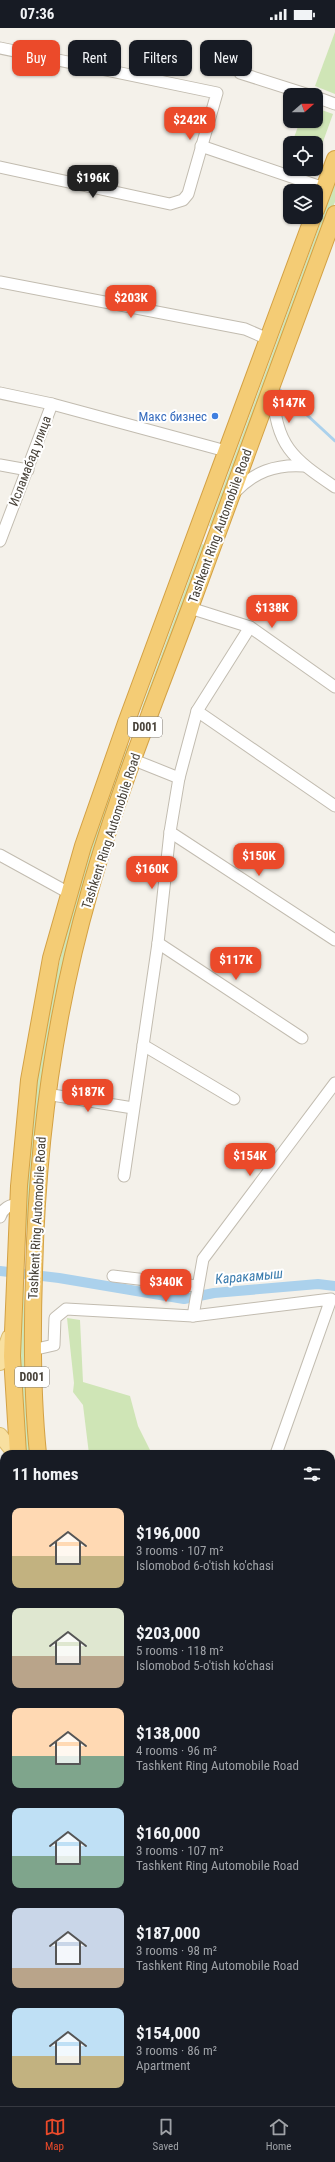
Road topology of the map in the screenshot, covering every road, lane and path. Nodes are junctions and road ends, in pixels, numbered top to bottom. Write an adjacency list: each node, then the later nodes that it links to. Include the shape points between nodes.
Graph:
1 (0, 48): 6 (street, via 217,93)
2 (249, 76): 3 (street)
3 (287, 88)
4 (323, 100): 5 (street)
5 (335, 104)
6 (201, 146): 8 (street, via 192,187 183,200 170,204); 9 (street)
7 (335, 159): 9 (highway)
8 (0, 167)
9 (324, 188)
10 (335, 214): 14 (highway, Tashkent Ring Automobile Road / D001)
11 (311, 224): 13 (highway, Tashkent Ring Automobile Road / D001)
12 (0, 282): 13 (street, via 245,329)
13 (268, 339): 17 (highway, Tashkent Ring Automobile Road / D001)
14 (272, 384): 19 (street, via 278,429 288,448); 22 (highway, Tashkent Ring Automobile Road / D001)
15 (0, 393): 16 (street)
16 (52, 404): 17 (street); 20 (street, Исламабад улица)
17 (226, 452): 23 (highway, Tashkent Ring Automobile Road / D001)
18 (0, 465): 20 (street)
19 (304, 466): 21 (street); 22 (street, via 281,466 256,474)
20 (28, 470): 25 (street, Исламабад улица)
21 (335, 487)
22 (230, 498): 24 (highway, Tashkent Ring Automobile Road / D001)
23 (197, 531): 24 (highway); 30 (highway, Tashkent Ring Automobile Road / D001)
24 (216, 537): 26 (highway, Tashkent Ring Automobile Road / D001)
25 (0, 541)
26 (190, 608): 27 (street); 31 (highway, Tashkent Ring Automobile Road / D001)
27 (250, 627): 28 (street); 29 (street)
28 (335, 687)
29 (197, 711): 33 (street); 34 (street)
30 (126, 723): 31 (highway); 37 (highway, Tashkent Ring Automobile Road / D001)
31 (145, 729): 43 (highway, Tashkent Ring Automobile Road / D001, via 101,854 82,918 64,991)
32 (139, 762): 33 (street)
33 (178, 778): 35 (street)
34 (335, 806)
35 (170, 832): 38 (street); 39 (street)
36 (0, 855): 37 (street)
37 (69, 893): 47 (highway, Tashkent Ring Automobile Road / D001, via 51,958 35,1046 23,1132)
38 (335, 940)
39 (158, 943): 40 (street); 41 (street)
40 (302, 1038)
41 (143, 1045): 44 (street); 45 (street)
42 (335, 1083): 50 (street, via 203,1259)
43 (46, 1094): 45 (street); 53 (highway, Tashkent Ring Automobile Road / D001, via 34,1259)
44 (234, 1099)
45 (133, 1108): 46 (street)
46 (124, 1176)
47 (18, 1204): 48 (street, via 9,1205); 52 (highway, Tashkent Ring Automobile Road / D001)
48 (0, 1217)
49 (113, 1276): 50 (street)
50 (197, 1286): 51 (street)
51 (193, 1316): 53 (street, via 66,1309 55,1318 54,1345); 59 (street, via 331,1299)
52 (12, 1321): 54 (main road); 57 (highway, Tashkent Ring Automobile Road / D001, via 13,1393)
53 (32, 1350): 58 (highway, Tashkent Ring Automobile Road / D001)
54 (0, 1364)
55 (0, 1435): 56 (main road)
56 (12, 1450)
57 (18, 1450)
58 (38, 1450)
59 (277, 1450)

